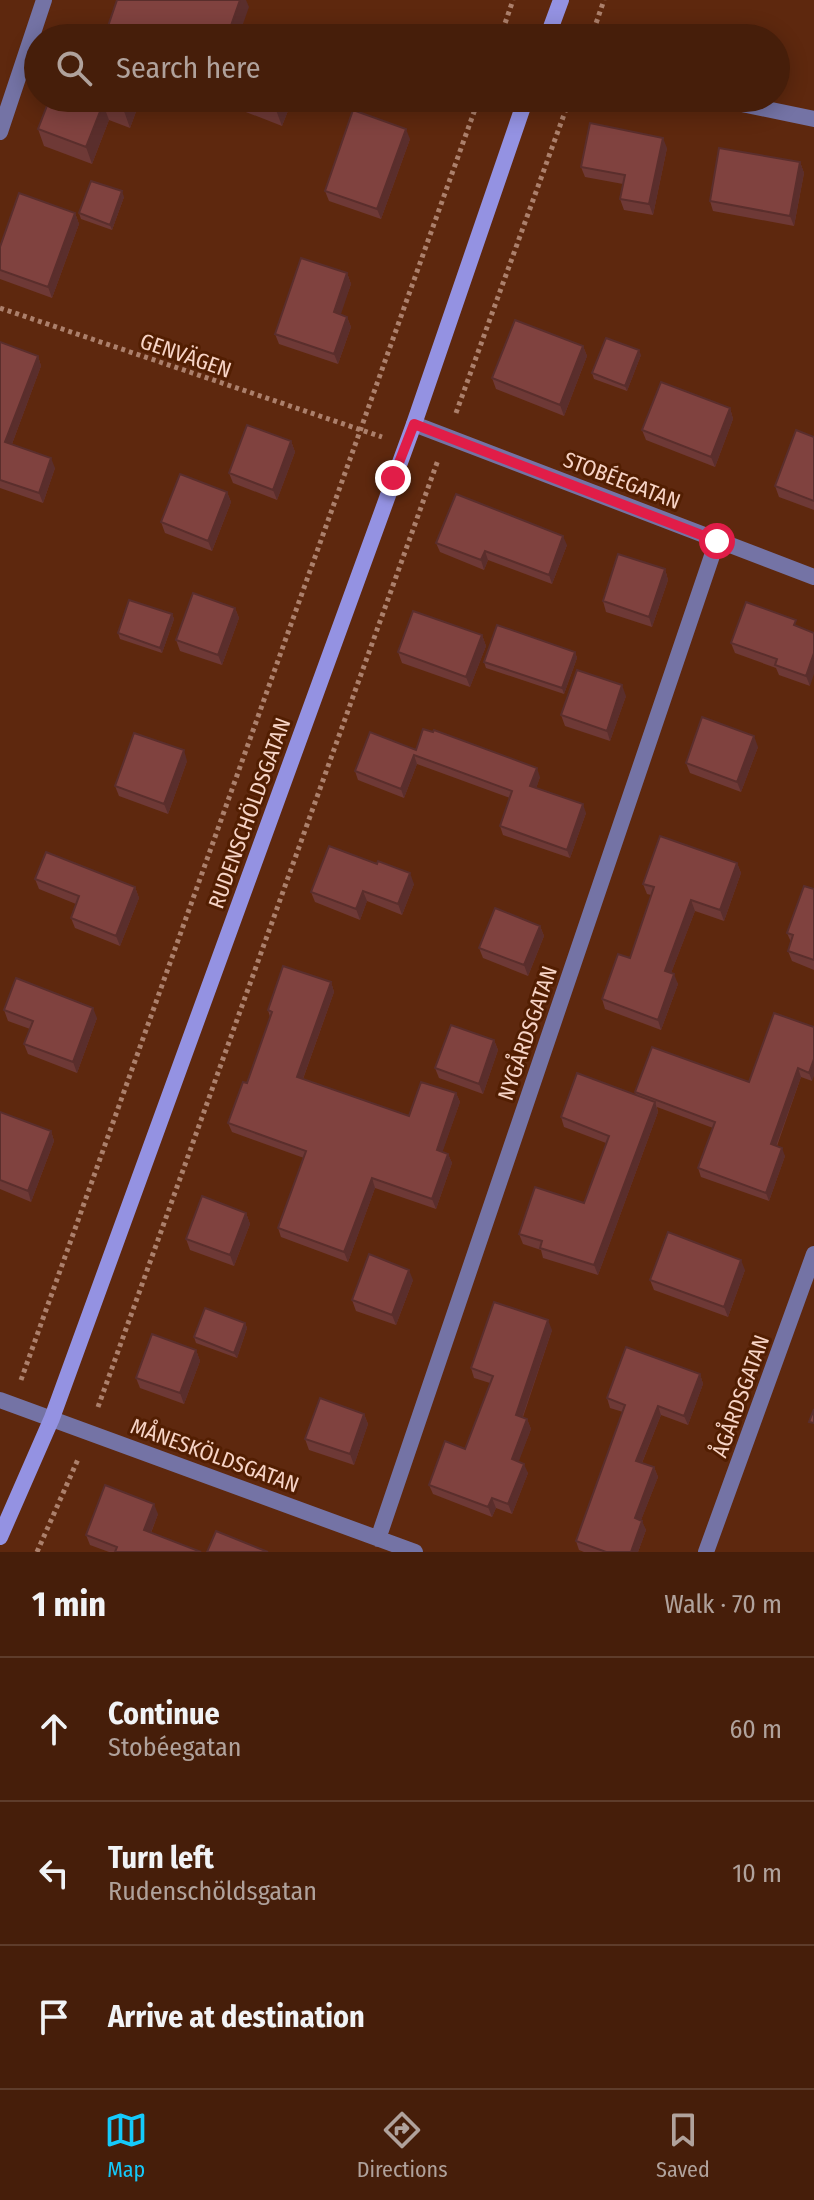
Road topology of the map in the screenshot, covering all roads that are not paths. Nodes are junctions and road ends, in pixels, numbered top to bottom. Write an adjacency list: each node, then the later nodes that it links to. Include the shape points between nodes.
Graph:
1 (44, 0): 3 (street)
2 (561, 0): 4 (street)
3 (35, 24)
4 (552, 24)
5 (24, 55): 6 (street)
6 (4, 110): 10 (street)
7 (521, 112): 11 (street, RUDENSCHÖLDSGATAN)
8 (780, 112): 9 (street)
9 (814, 119)
10 (0, 132)
11 (414, 424): 12 (street, STOBÉEGATAN); 16 (street, RUDENSCHÖLDSGATAN)
12 (717, 541): 13 (street, STOBÉEGATAN); 18 (street, NYGÅRDSGATAN)
13 (814, 577)
14 (814, 1254): 20 (street, ÅGÅRDSGATAN)
15 (6, 1402): 16 (street, MÅNESKÖLDSGATAN)
16 (52, 1418): 17 (street, RUDENSCHÖLDSGATAN); 18 (street, MÅNESKÖLDSGATAN)
17 (0, 1537)
18 (378, 1539): 19 (street, MÅNESKÖLDSGATAN)
19 (415, 1552)
20 (706, 1552)

